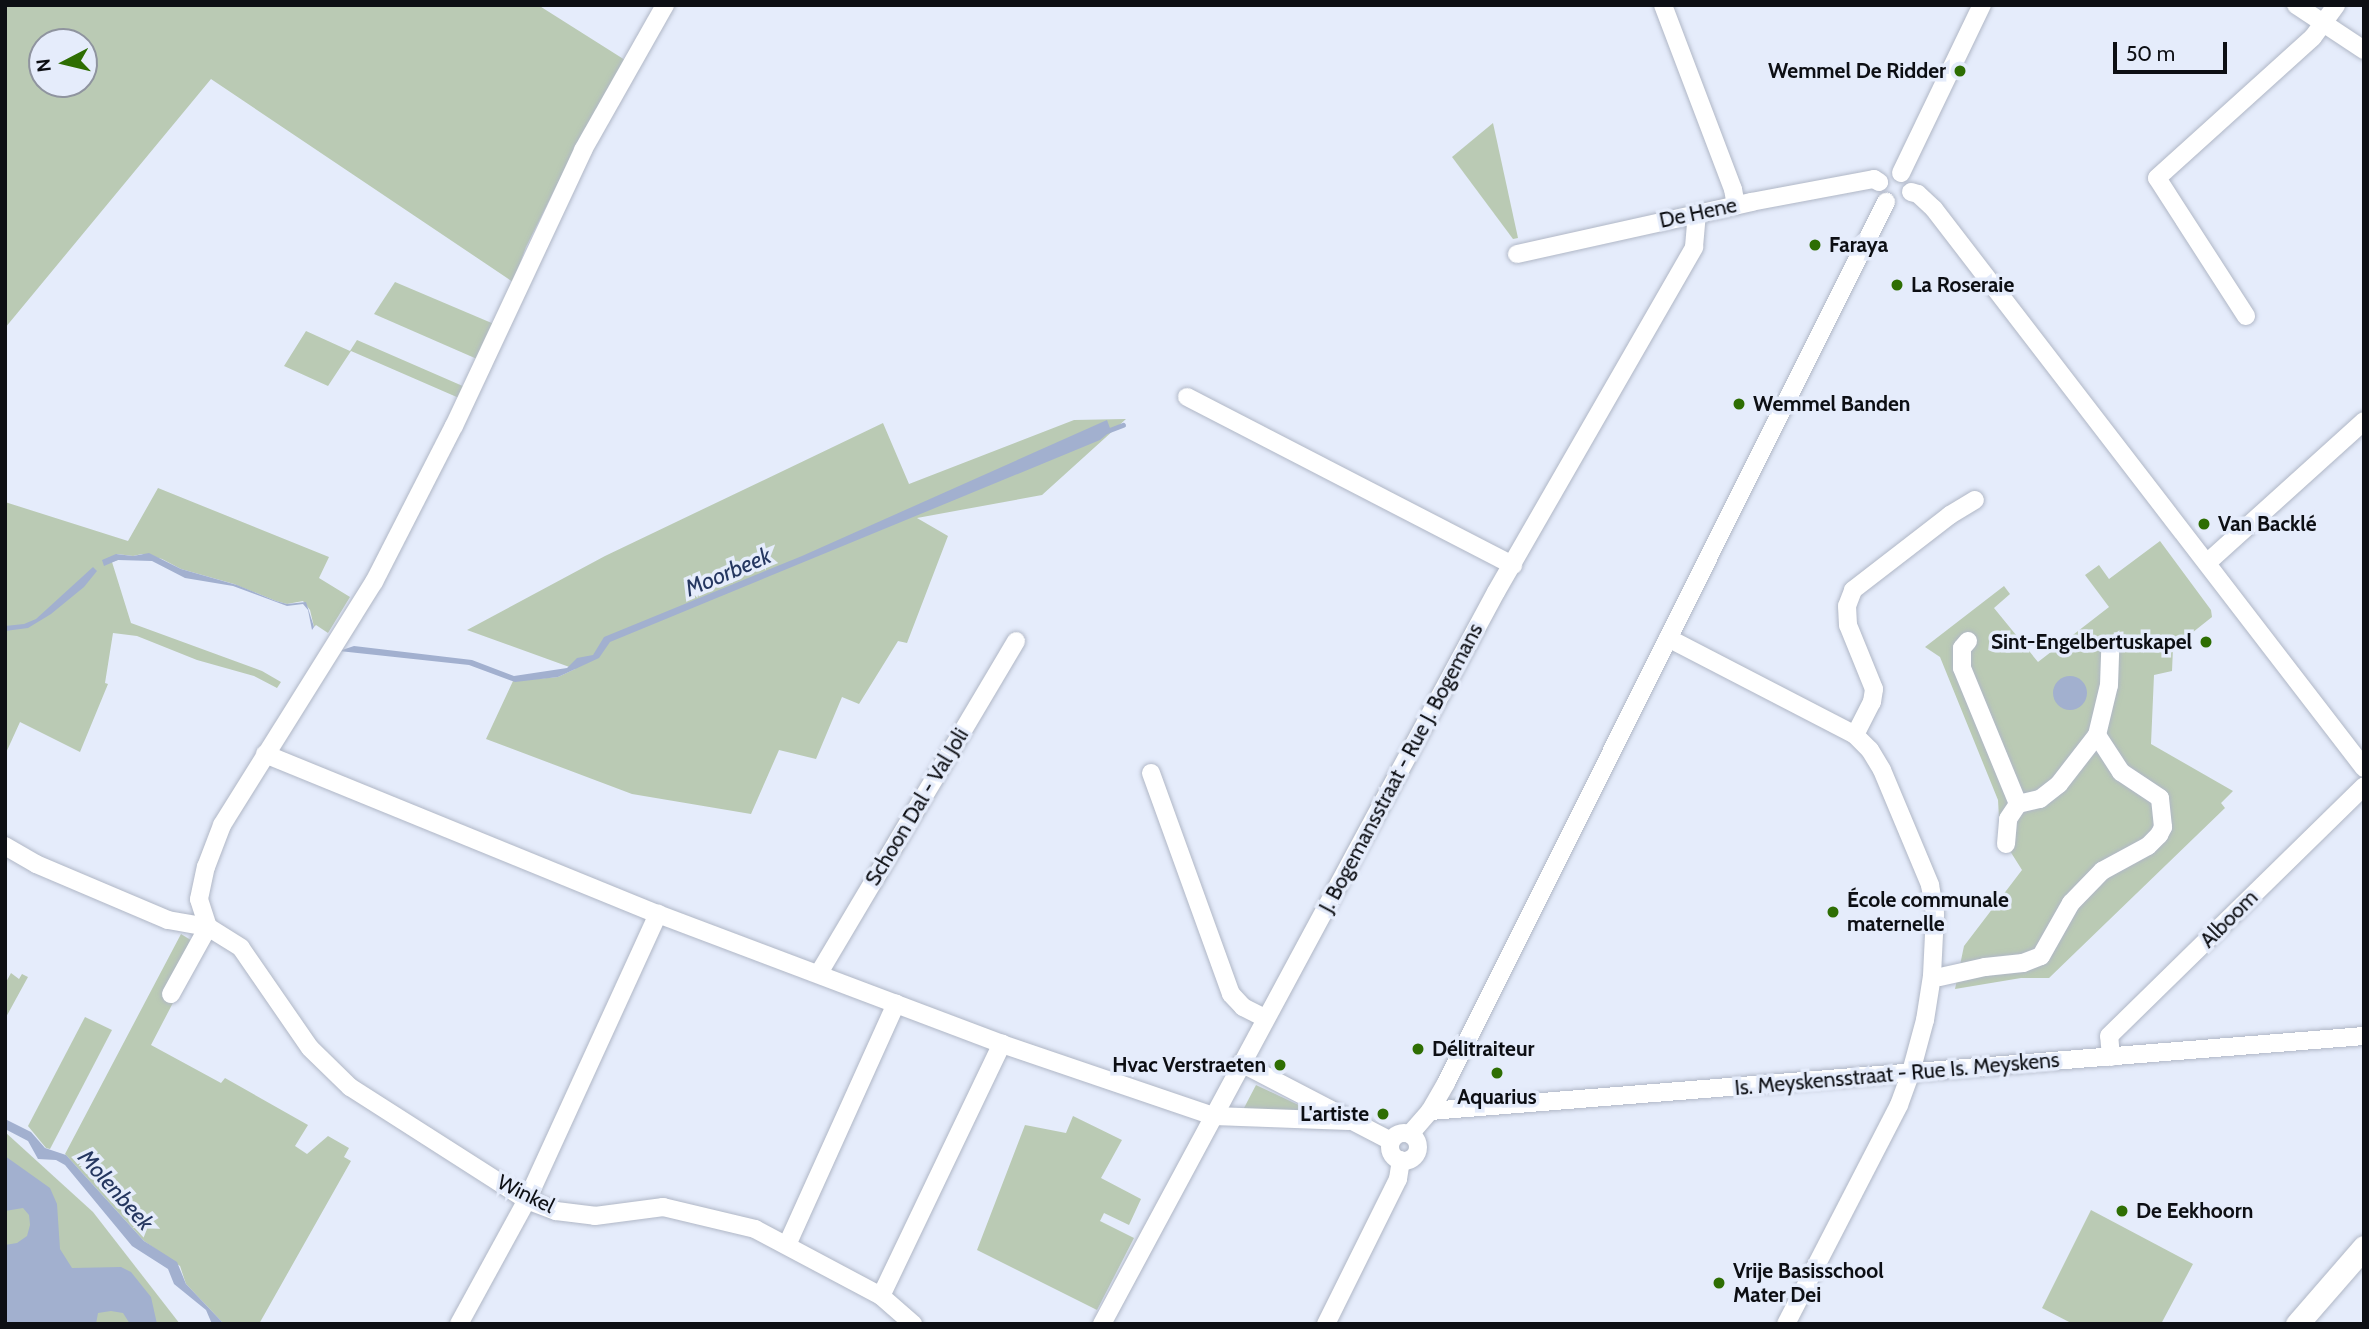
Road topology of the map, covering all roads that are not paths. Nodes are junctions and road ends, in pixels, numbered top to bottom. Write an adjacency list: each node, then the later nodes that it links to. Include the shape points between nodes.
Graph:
1 (665, 5): 27 (street, via 583,150 454,426 374,582)
2 (1982, 5): 8 (street)
3 (2296, 5): 6 (street)
4 (2336, 5): 6 (street)
5 (1670, 8): 12 (street)
6 (2324, 22): 7 (street); 15 (street, via 2157,178)
7 (2364, 50)
8 (1901, 173): 9 (street, via 1890,172); 10 (street, via 1910,181)
9 (1879, 182): 11 (street, via 1879,194); 12 (street, De Hene, via 1874,179)
10 (1911, 192): 11 (street, via 1903,203); 19 (street, via 1934,209)
11 (1886, 202): 21 (street)
12 (1736, 205): 13 (street, De Hene)
13 (1697, 214): 14 (street, De Hene); 20 (street, J. Bogemansstraat - Rue J. Bogemans, via 1694,247)
14 (1517, 254)
15 (2246, 316)
16 (1188, 397): 20 (street)
17 (2364, 421): 19 (street)
18 (1975, 500): 25 (street, via 1853,590 1847,606 1849,625 1874,689)
19 (2208, 562): 28 (street)
20 (1513, 565): 40 (street, J. Bogemansstraat - Rue J. Bogemans)
21 (1668, 638): 25 (street); 46 (street)
22 (1016, 641): 36 (street, Schoon Dal - Val Joli)
23 (1968, 641): 31 (street, via 1962,648 1962,668)
24 (2110, 649): 26 (street, via 2108,692)
25 (1855, 735): 45 (street, via 1882,770 1930,885 1935,914 1932,976)
26 (2097, 735): 31 (street, via 2059,784 2040,799); 37 (street, via 2122,772 2160,798 2164,810 2159,835 2102,871 2071,903 2041,956)
27 (265, 754): 34 (street); 35 (street, via 222,825 206,867 199,899)
28 (2364, 768)
29 (1151, 773): 40 (street, via 1231,994 1242,1007)
30 (2364, 786): 43 (street, Alboom, via 2109,1037)
31 (2018, 804): 32 (street, via 2008,819)
32 (2006, 844)
33 (5, 846): 35 (street, via 167,920)
34 (658, 914): 36 (street); 52 (street)
35 (208, 927): 38 (street); 52 (street, Winkel, via 242,948 310,1048 350,1087)
36 (818, 973): 39 (street)
37 (1940, 977)
38 (171, 994)
39 (896, 1004): 42 (street); 53 (street)
40 (1265, 1018): 44 (street, J. Bogemansstraat - Rue J. Bogemans)
41 (2364, 1036): 43 (street, Is. Meyskensstraat - Rue Is. Meyskens)
42 (1002, 1044): 47 (street); 55 (street)
43 (2111, 1057): 45 (street, Is. Meyskensstraat - Rue Is. Meyskens)
44 (1241, 1063): 47 (street, J. Bogemansstraat - Rue J. Bogemans); 48 (street)
45 (1911, 1072): 46 (street, Is. Meyskensstraat - Rue Is. Meyskens); 60 (street, via 1899,1105)
46 (1430, 1111): 49 (street)
47 (1214, 1116): 48 (street); 58 (street, J. Bogemansstraat - Rue J. Bogemans)
48 (1349, 1121): 50 (street)
49 (1410, 1134): 50 (street, via 1402,1133); 51 (street, via 1418,1149 1412,1158)
50 (1391, 1141): 51 (street, via 1391,1151)
51 (1401, 1160): 59 (street, via 1398,1179)
52 (527, 1199): 53 (street, Winkel, via 556,1211 595,1216 663,1207 755,1229); 56 (street)
53 (787, 1245): 55 (street, Winkel)
54 (2364, 1247): 61 (main road)
55 (881, 1296): 57 (street, Winkel)
56 (459, 1324)
57 (913, 1324)
58 (1102, 1324)
59 (1326, 1324)
60 (1786, 1324)
61 (2297, 1324)

